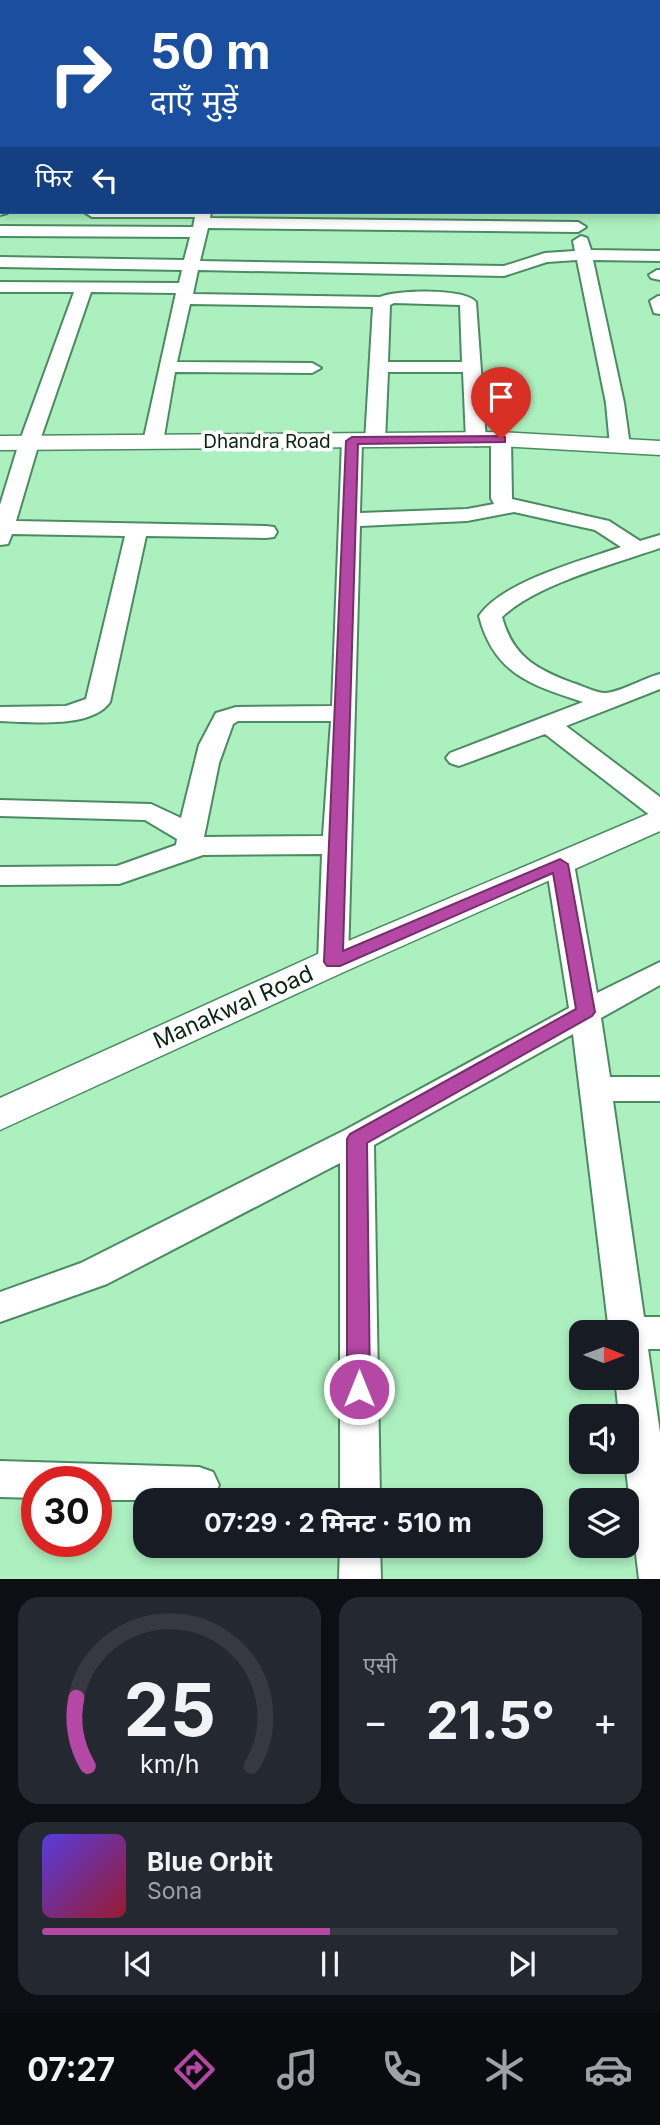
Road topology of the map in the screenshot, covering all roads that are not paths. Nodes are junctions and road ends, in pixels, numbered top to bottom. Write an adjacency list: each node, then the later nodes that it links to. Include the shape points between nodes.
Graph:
1 (120, 214): 5 (street)
2 (411, 218): 3 (street); 5 (street); 7 (street)
3 (473, 218): 4 (street)
4 (576, 219): 8 (street)
5 (202, 220): 6 (street); 11 (street)
6 (0, 231)
7 (424, 242)
8 (584, 255): 9 (street); 11 (street, via 540,259 504,271); 26 (street)
9 (660, 256)
10 (0, 262): 11 (street)
11 (191, 264): 14 (street)
12 (0, 286): 13 (street)
13 (84, 289): 14 (street); 25 (street)
14 (186, 294): 15 (street); 17 (street)
15 (382, 302): 16 (street, via 392,298 466,300); 19 (street)
16 (472, 367): 19 (street); 21 (street)
17 (167, 368): 18 (street); 23 (street)
18 (312, 368)
19 (380, 368): 22 (street)
20 (501, 439): 21 (street, Dhandra Road); 26 (street, Dhandra Road); 28 (street, via 501,498)
21 (476, 440): 22 (street, Dhandra Road)
22 (363, 441): 23 (street, Dhandra Road); 29 (street)
23 (153, 442): 25 (street, Dhandra Road)
24 (0, 443): 25 (street, Dhandra Road)
25 (29, 443): 30 (street)
26 (620, 446): 27 (street, Dhandra Road)
27 (660, 448)
28 (510, 507): 29 (street, via 459,516); 33 (street, via 602,525)
29 (349, 520): 36 (street)
30 (3, 522): 31 (street)
31 (137, 530): 32 (street); 37 (street, via 98,702 74,713)
32 (266, 532)
33 (649, 545): 35 (street, via 504,602 490,616 497,641 514,664 533,676)
34 (660, 681): 35 (street)
35 (605, 701): 38 (street)
36 (344, 712): 43 (street, via 226,717 211,749); 44 (street)
37 (0, 714)
38 (547, 723): 39 (street); 41 (street)
39 (459, 758)
40 (0, 808): 43 (street, via 151,813)
41 (660, 810)
42 (660, 818): 45 (street, Manakwal Road)
43 (189, 841): 44 (street); 46 (street, via 119,875)
44 (336, 845): 47 (street)
45 (560, 864): 47 (street, Manakwal Road); 49 (street)
46 (0, 876)
47 (333, 962): 52 (street, Manakwal Road)
48 (660, 972): 49 (street)
49 (585, 1012): 50 (street); 53 (street)
50 (596, 1089): 51 (street); 55 (street)
51 (660, 1089)
52 (0, 1115)
53 (357, 1139): 54 (street, via 94,1274); 61 (street)
54 (0, 1307)
55 (625, 1320)
56 (639, 1333): 57 (street)
57 (660, 1333)
58 (635, 1390): 64 (street)
59 (0, 1479): 60 (street)
60 (200, 1485)
61 (360, 1488)
62 (360, 1558): 63 (street)
63 (360, 1579)
64 (660, 1579)

